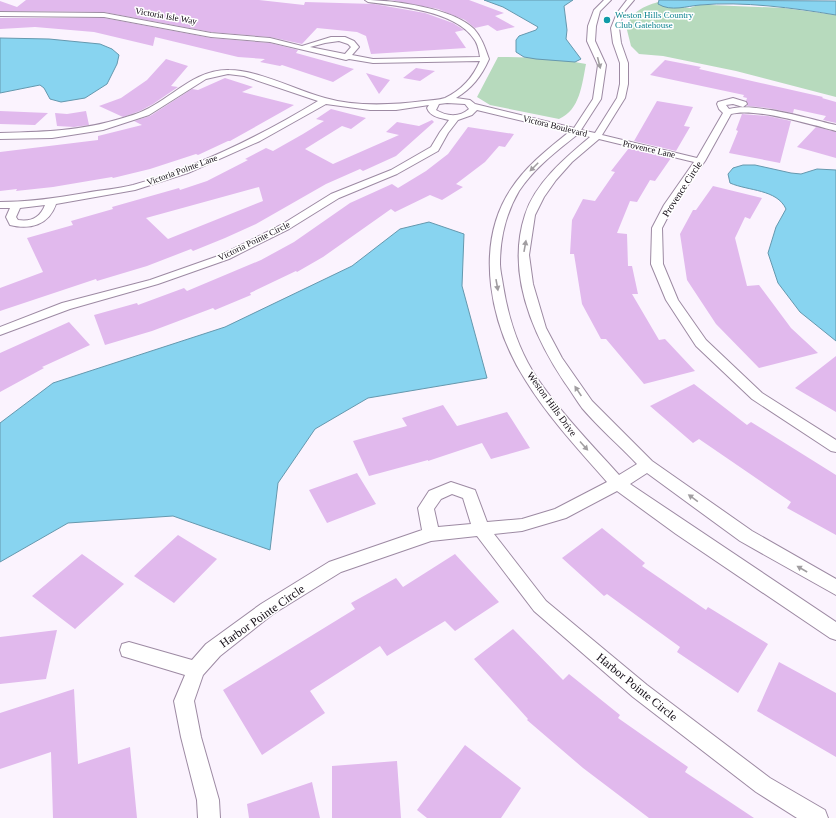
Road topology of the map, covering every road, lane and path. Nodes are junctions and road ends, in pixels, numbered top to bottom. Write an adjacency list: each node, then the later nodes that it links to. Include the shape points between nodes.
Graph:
1 (368, 0): 7 (street, via 414,6 437,12 462,24 478,38)
2 (608, 0): 21 (street, Weston Hills Drive, one-way to 21, via 597,10 592,26 591,41 602,65 597,99)
3 (631, 0): 24 (street, via 620,13 615,28 624,63 621,98)
4 (0, 14): 5 (street, Victoria Isle Way, via 104,16 211,35 270,40)
5 (305, 47): 6 (street, Victoria Isle Way); 6 (street, Victoria Isle Way, via 326,40 349,41 355,47)
6 (346, 58): 8 (street, Victoria Isle Way, via 374,65)
7 (485, 60): 8 (street, Victoria Isle Way, via 440,59); 10 (street, via 476,79)
8 (398, 62): 9 (street)
9 (391, 70)
10 (466, 88): 11 (street); 14 (street)
11 (447, 100): 13 (street); 14 (street, Victora Boulevard)
12 (325, 101): 15 (street, via 370,108); 23 (street, via 245,74 228,72 203,77 146,113 100,128 52,135); 26 (street, Victoria Pointe Lane, via 254,142 200,166 134,187)
13 (436, 102): 15 (street); 16 (street, via 431,108)
14 (469, 104): 18 (street, Victora Boulevard); 19 (street, Victoria Pointe Circle, via 473,110 470,114)
15 (396, 107): 16 (street)
16 (432, 111): 17 (street)
17 (442, 116): 19 (street, Victora Boulevard); 22 (street, via 445,121)
18 (513, 116): 19 (street, Victora Boulevard, via 484,113); 21 (street, Victora Boulevard)
19 (460, 117): 22 (street, Victoria Pointe Circle)
20 (836, 128): 25 (street, Provence Circle, via 752,110 734,109 728,112)
21 (576, 131): 24 (street, Victora Boulevard); 32 (street, Weston Hills Drive, one-way to 32, via 547,154 515,190 503,213 494,265 501,310 514,345 531,379 570,431)
22 (444, 132): 29 (street, Victoria Pointe Circle, via 435,149 394,172 335,196 286,227 225,257 154,282 66,306)
23 (0, 136)
24 (597, 136): 25 (street, Provence Lane); 31 (street, one-way to 24, via 587,404 556,359 540,328 527,284 523,255 530,215 552,178)
25 (700, 161): 30 (street, Provence Circle, via 669,205 657,228 657,264 672,300 701,343 757,396)
26 (51, 202): 28 (street, Victoria Pointe Lane); 28 (street, via 48,212 40,221 26,225 14,223 11,216)
27 (0, 205): 28 (street, Victoria Pointe Lane)
28 (16, 206)
29 (0, 331)
30 (836, 447)
31 (648, 465): 32 (street, Harbor Pointe Circle); 35 (street, one-way to 31, via 746,536)
32 (618, 484): 33 (street, Harbor Pointe Circle, via 560,514 522,525); 36 (street, Weston Hills Drive)
33 (481, 529): 34 (street, Harbor Pointe Circle); 34 (street, via 470,494 451,488 435,495 426,508); 40 (street, Harbor Pointe Circle, via 540,606 646,695 763,784)
34 (431, 534): 38 (street, Harbor Pointe Circle, via 335,567 267,609 212,650)
35 (836, 588)
36 (836, 632)
37 (129, 650): 38 (street)
38 (196, 670): 39 (street, Harbor Pointe Circle, via 184,701 208,800)
39 (209, 818)
40 (817, 818)

